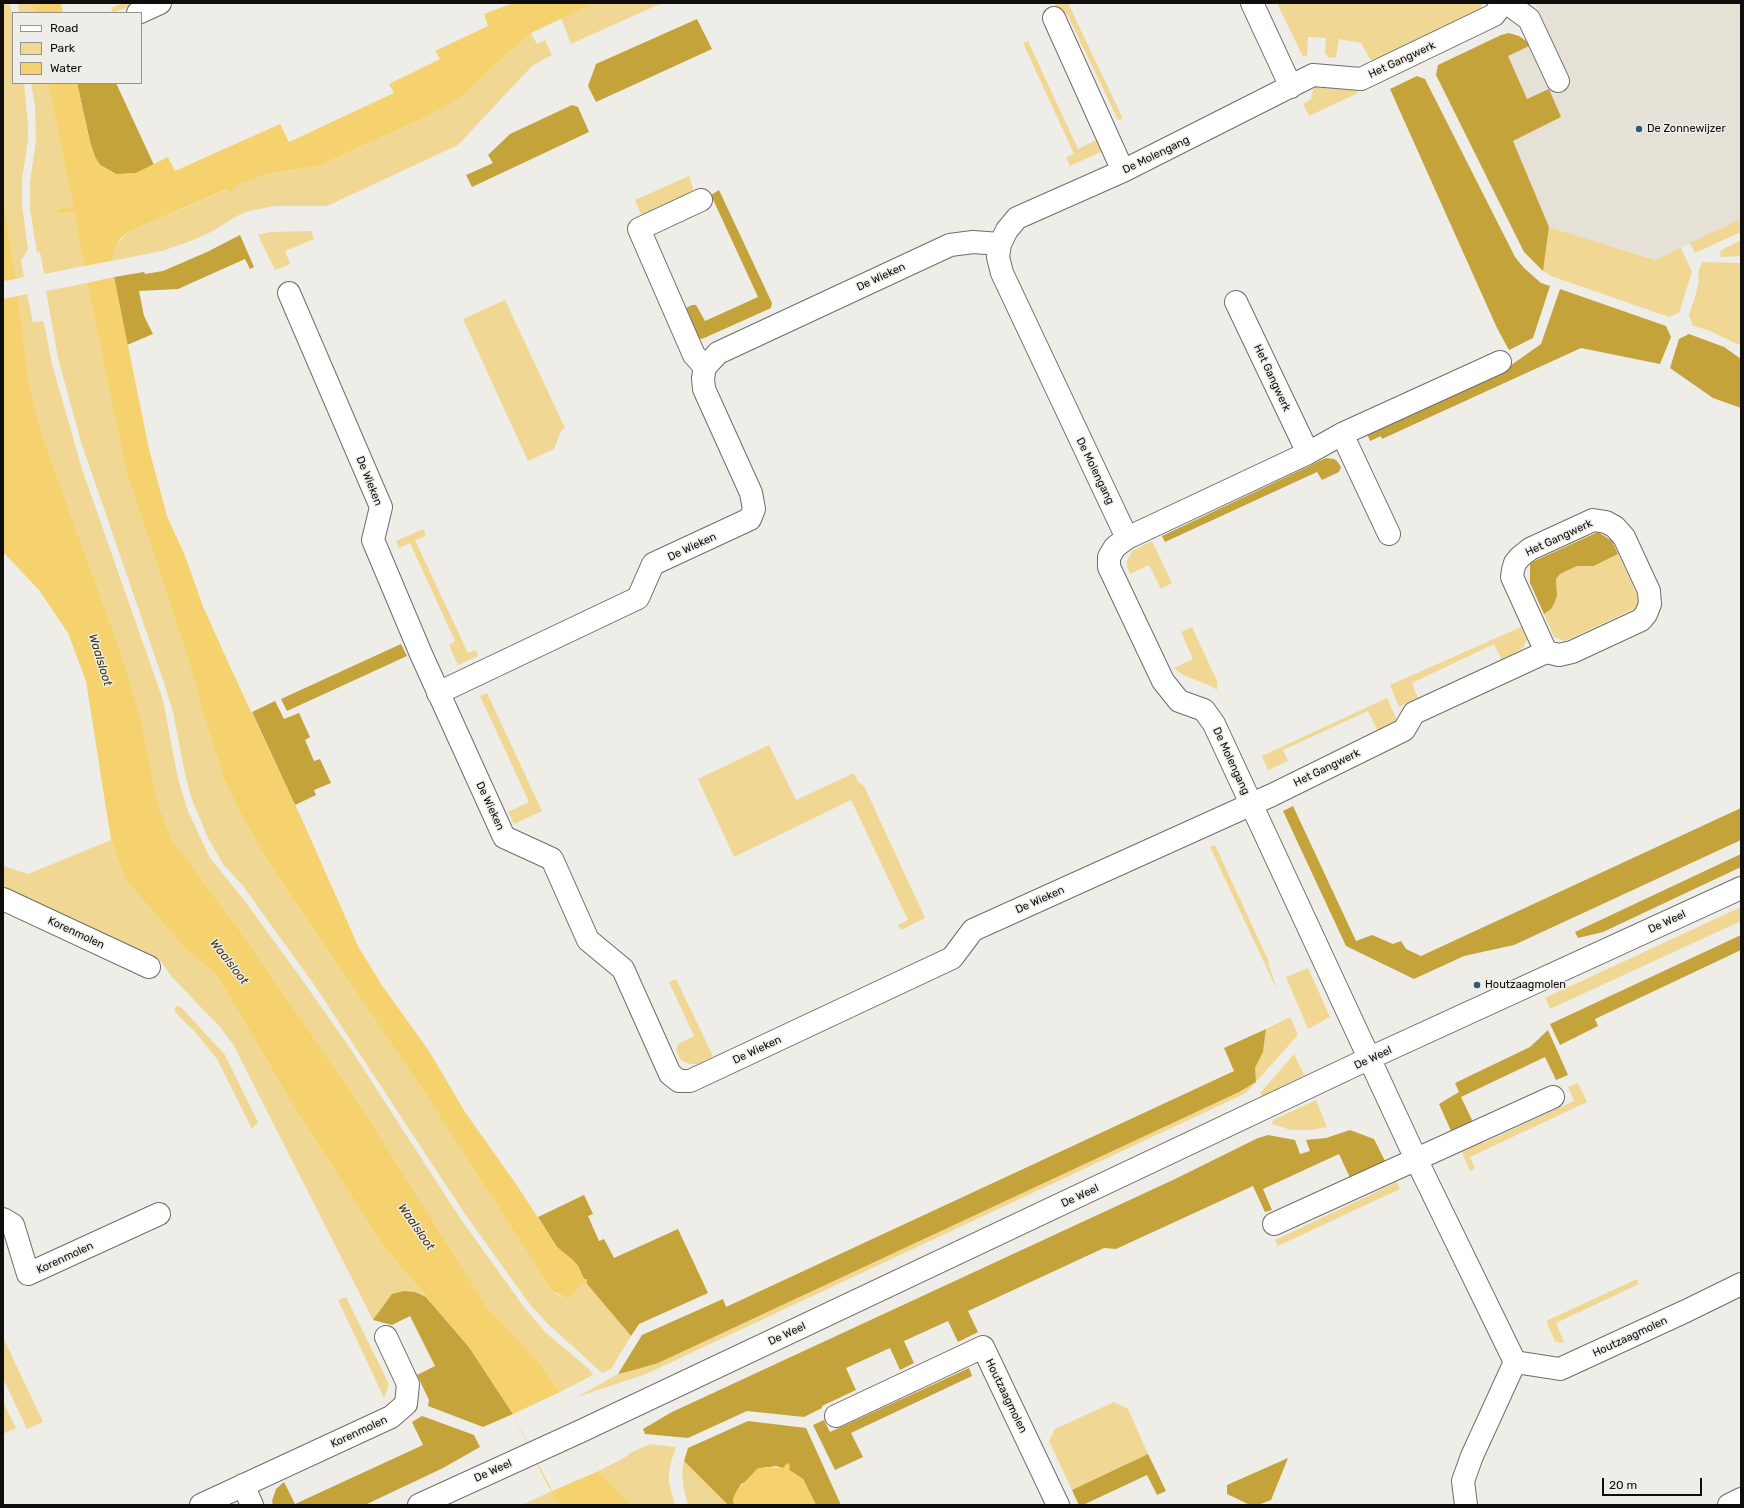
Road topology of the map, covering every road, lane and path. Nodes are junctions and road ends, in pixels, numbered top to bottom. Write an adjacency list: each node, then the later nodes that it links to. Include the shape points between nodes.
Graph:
1 (160, 3): 5 (street)
2 (1252, 3): 8 (street)
3 (1502, 3): 8 (street, Het Gangwerk, via 1494,15 1361,79 1313,76)
4 (1507, 3): 7 (street, via 1529,19)
5 (140, 12)
6 (1054, 18): 9 (street)
7 (1558, 81)
8 (1292, 87): 9 (street, De Molengang)
9 (1123, 171): 11 (street, De Molengang, via 1017,218)
10 (701, 200): 15 (street, via 639,229 694,355)
11 (1000, 244): 15 (street, De Wieken, via 973,242 950,245 718,353); 19 (street, De Molengang, via 998,257 1002,273)
12 (289, 293): 21 (street, De Wieken, via 381,507 373,540)
13 (1236, 302): 17 (street, Het Gangwerk)
14 (1500, 362): 16 (street)
15 (705, 367): 21 (street, De Wieken, via 704,389 751,493 754,509 750,519 653,564 638,598)
16 (1342, 434): 17 (street); 18 (street)
17 (1308, 453): 19 (street)
18 (1389, 534)
19 (1127, 538): 22 (street, De Molengang, via 1115,547 1109,557 1112,574 1163,681 1179,701 1204,710 1214,724)
20 (1546, 652): 20 (street, Het Gangwerk, via 1559,655 1572,652 1632,625 1646,614 1650,604 1649,592 1624,537 1606,522 1593,520 1530,549 1515,564 1512,578); 22 (street, Het Gangwerk, via 1414,713 1404,730)
21 (438, 693): 22 (street, De Wieken, via 504,836 552,859 588,940 622,968 670,1074 679,1081 690,1082 952,958 973,930)
22 (1252, 805): 26 (street, De Molengang)
23 (1741, 888): 26 (street, De Weel)
24 (3, 899): 25 (street, Korenmolen)
25 (149, 967)
26 (1370, 1058): 28 (street); 40 (street, De Weel)
27 (1553, 1097): 28 (street)
28 (1416, 1159): 31 (street); 34 (street)
29 (159, 1214): 30 (street, Korenmolen, via 28,1274 13,1225)
30 (3, 1219)
31 (1274, 1224)
32 (1741, 1284): 34 (street, Houtzaagmolen, via 1560,1369)
33 (386, 1337): 36 (street, Korenmolen, via 408,1384 406,1404 391,1417)
34 (1515, 1362): 42 (street, via 1462,1481)
35 (836, 1416): 41 (street, Houtzaagmolen, via 983,1347)
36 (243, 1486): 38 (street, Korenmolen); 39 (street)
37 (1741, 1499): 43 (street)
38 (201, 1505)
39 (252, 1505)
40 (419, 1505)
41 (1058, 1505)
42 (1466, 1505)
43 (1729, 1505)

